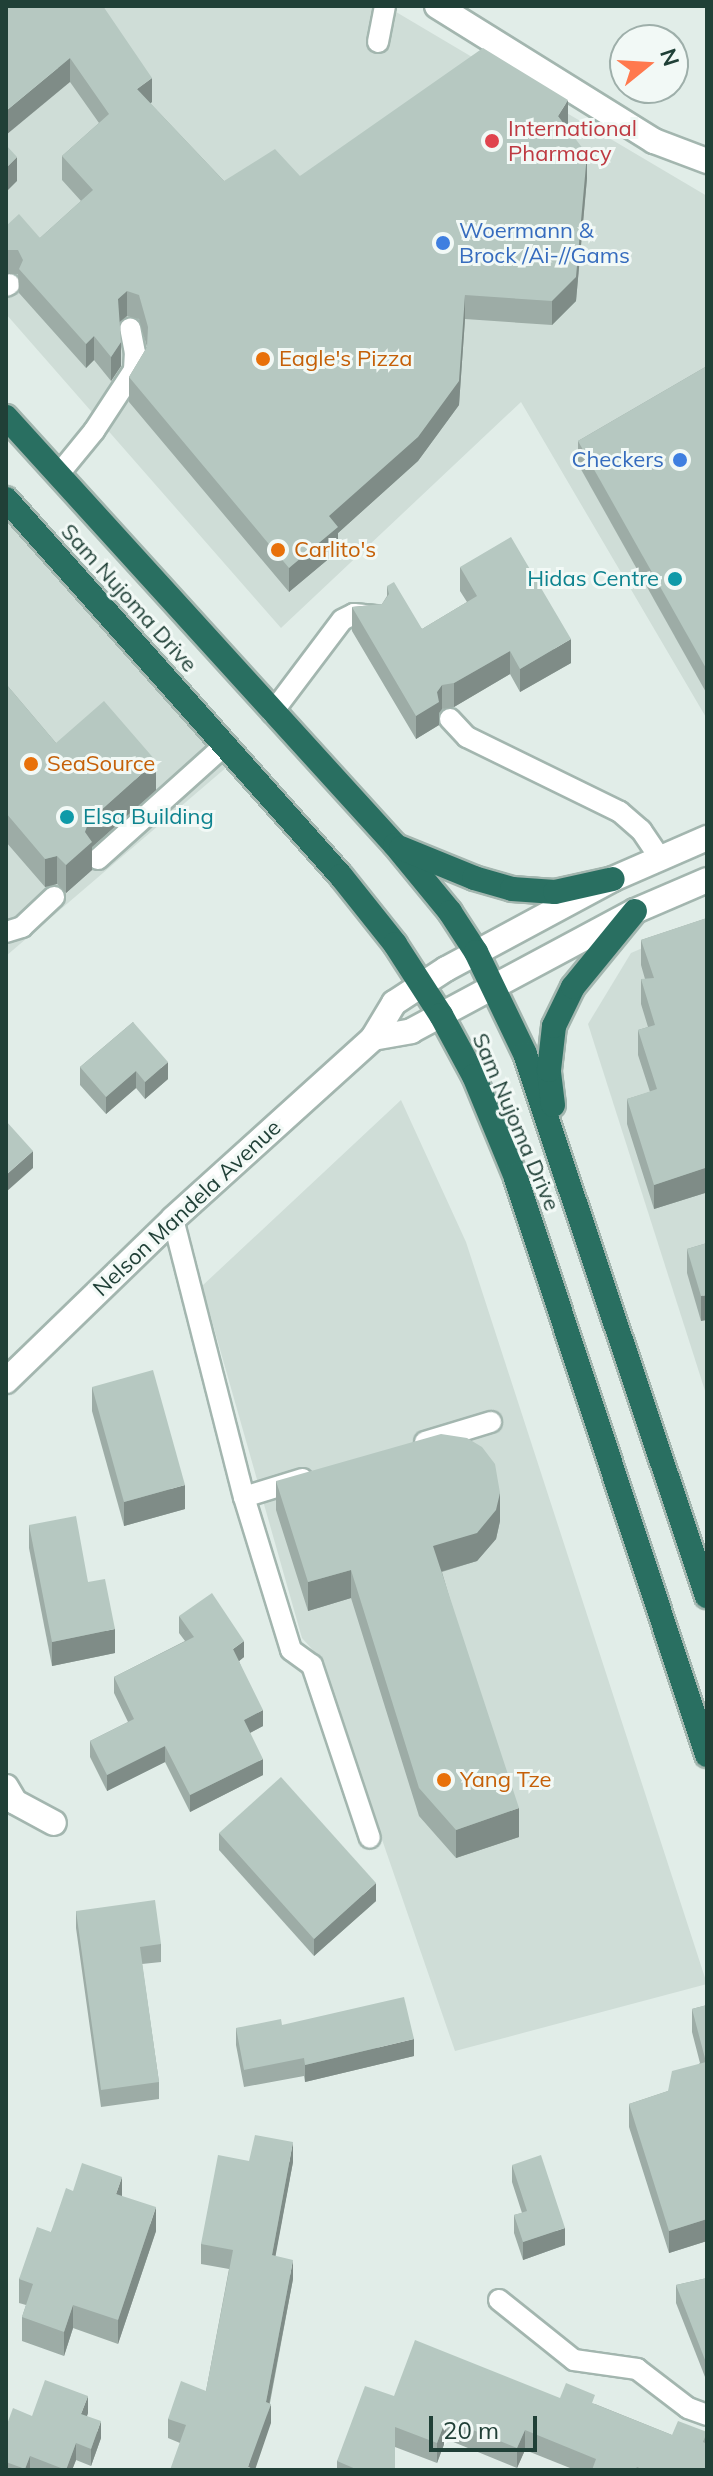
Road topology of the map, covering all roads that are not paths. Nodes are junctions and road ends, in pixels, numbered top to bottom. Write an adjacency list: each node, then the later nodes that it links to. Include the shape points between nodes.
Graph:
1 (385, 6): 3 (lane)
2 (437, 6): 4 (main road, via 654,141)
3 (378, 42)
4 (707, 161)
5 (130, 328): 7 (lane, via 134,370)
6 (6, 417): 7 (highway, Sam Nujoma Drive)
7 (58, 475): 10 (highway, Sam Nujoma Drive)
8 (6, 499): 12 (highway, Sam Nujoma Drive)
9 (376, 616): 10 (lane, via 354,614 342,620)
10 (272, 713): 14 (highway, Sam Nujoma Drive)
11 (450, 719): 15 (lane, via 467,737 620,812 641,830)
12 (225, 745): 16 (lane); 23 (highway, Sam Nujoma Drive, via 341,876)
13 (707, 838): 15 (main road, Nelson Mandela Avenue)
14 (395, 845): 17 (highway, via 512,889 555,892); 22 (highway, Sam Nujoma Drive)
15 (660, 858): 17 (main road, Nelson Mandela Avenue)
16 (98, 859)
17 (613, 879): 22 (main road, Nelson Mandela Avenue)
18 (707, 880): 20 (main road)
19 (54, 897): 21 (lane, via 22,927)
20 (635, 911): 24 (main road); 27 (highway, via 573,987 554,1026 549,1070)
21 (6, 932)
22 (476, 952): 23 (main road, Nelson Mandela Avenue); 24 (highway, Sam Nujoma Drive)
23 (422, 984): 25 (highway, Sam Nujoma Drive); 26 (main road, Nelson Mandela Avenue, via 394,1003)
24 (494, 986): 25 (main road); 27 (highway, Sam Nujoma Drive)
25 (441, 1015): 26 (main road, via 411,1031); 35 (highway, Sam Nujoma Drive, via 474,1076 515,1175)
26 (373, 1038): 28 (main road, Nelson Mandela Avenue)
27 (559, 1151): 34 (highway, Sam Nujoma Drive)
28 (173, 1219): 29 (main road, Nelson Mandela Avenue); 33 (lane)
29 (6, 1381)
30 (491, 1422): 31 (lane)
31 (404, 1448)
32 (317, 1475): 33 (lane)
33 (244, 1497): 38 (lane, via 291,1650 312,1665)
34 (707, 1596)
35 (707, 1755)
36 (6, 1787): 37 (main road, via 15,1802)
37 (54, 1823)
38 (370, 1838)
39 (499, 2300): 40 (lane, via 574,2360 637,2369 688,2408)
40 (707, 2415)

